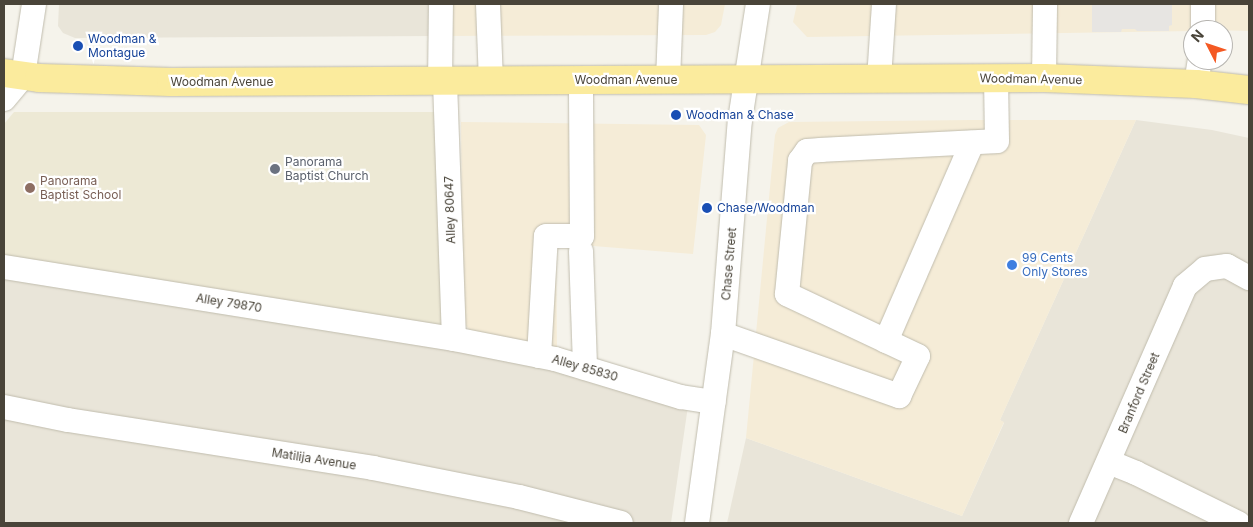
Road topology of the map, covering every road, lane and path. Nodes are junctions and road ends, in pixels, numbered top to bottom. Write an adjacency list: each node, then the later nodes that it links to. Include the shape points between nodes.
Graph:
1 (34, 4): 11 (street)
2 (441, 4): 19 (street, Alley 80647)
3 (488, 4): 17 (street)
4 (671, 4): 16 (street)
5 (758, 4): 18 (street, Chase Street)
6 (884, 4): 14 (street)
7 (1045, 4): 13 (street)
8 (1203, 4): 9 (street)
9 (1203, 20)
10 (1198, 72): 13 (main road, Woodman Avenue); 20 (main road, Woodman Avenue)
11 (14, 74): 19 (main road, Woodman Avenue, via 40,78 161,82); 21 (street)
12 (996, 78): 13 (main road, Woodman Avenue); 14 (main road, Woodman Avenue); 22 (street, via 997,141)
13 (1044, 78)
14 (879, 79): 18 (main road, Woodman Avenue)
15 (581, 80): 16 (main road, Woodman Avenue); 17 (main road, Woodman Avenue); 29 (street, via 582,236 546,236)
16 (668, 80): 18 (main road, Woodman Avenue)
17 (491, 81): 19 (main road, Woodman Avenue)
18 (746, 81): 26 (street, Chase Street)
19 (442, 82): 27 (street, Alley 80647)
20 (1249, 90)
21 (4, 99)
22 (972, 143): 28 (street); 28 (street, via 807,151 800,161 787,294)
23 (581, 251): 30 (street)
24 (4, 267): 27 (street, Alley 79870)
25 (1249, 278): 33 (street, Branford Street, via 1227,266 1205,269 1185,286)
26 (723, 334): 28 (street, via 899,396 918,356); 31 (street, Chase Street)
27 (454, 339): 29 (street, Alley 85830)
28 (886, 341)
29 (539, 356): 30 (street, Alley 85830)
30 (586, 368): 31 (street, Alley 85830, via 682,397)
31 (714, 402): 35 (street, Chase Street)
32 (4, 407): 34 (street, Matilija Avenue, via 373,468 519,497)
33 (1109, 462): 36 (street, Branford Street); 37 (street)
34 (621, 523)
35 (697, 523)
36 (1081, 523)
37 (1238, 523)

